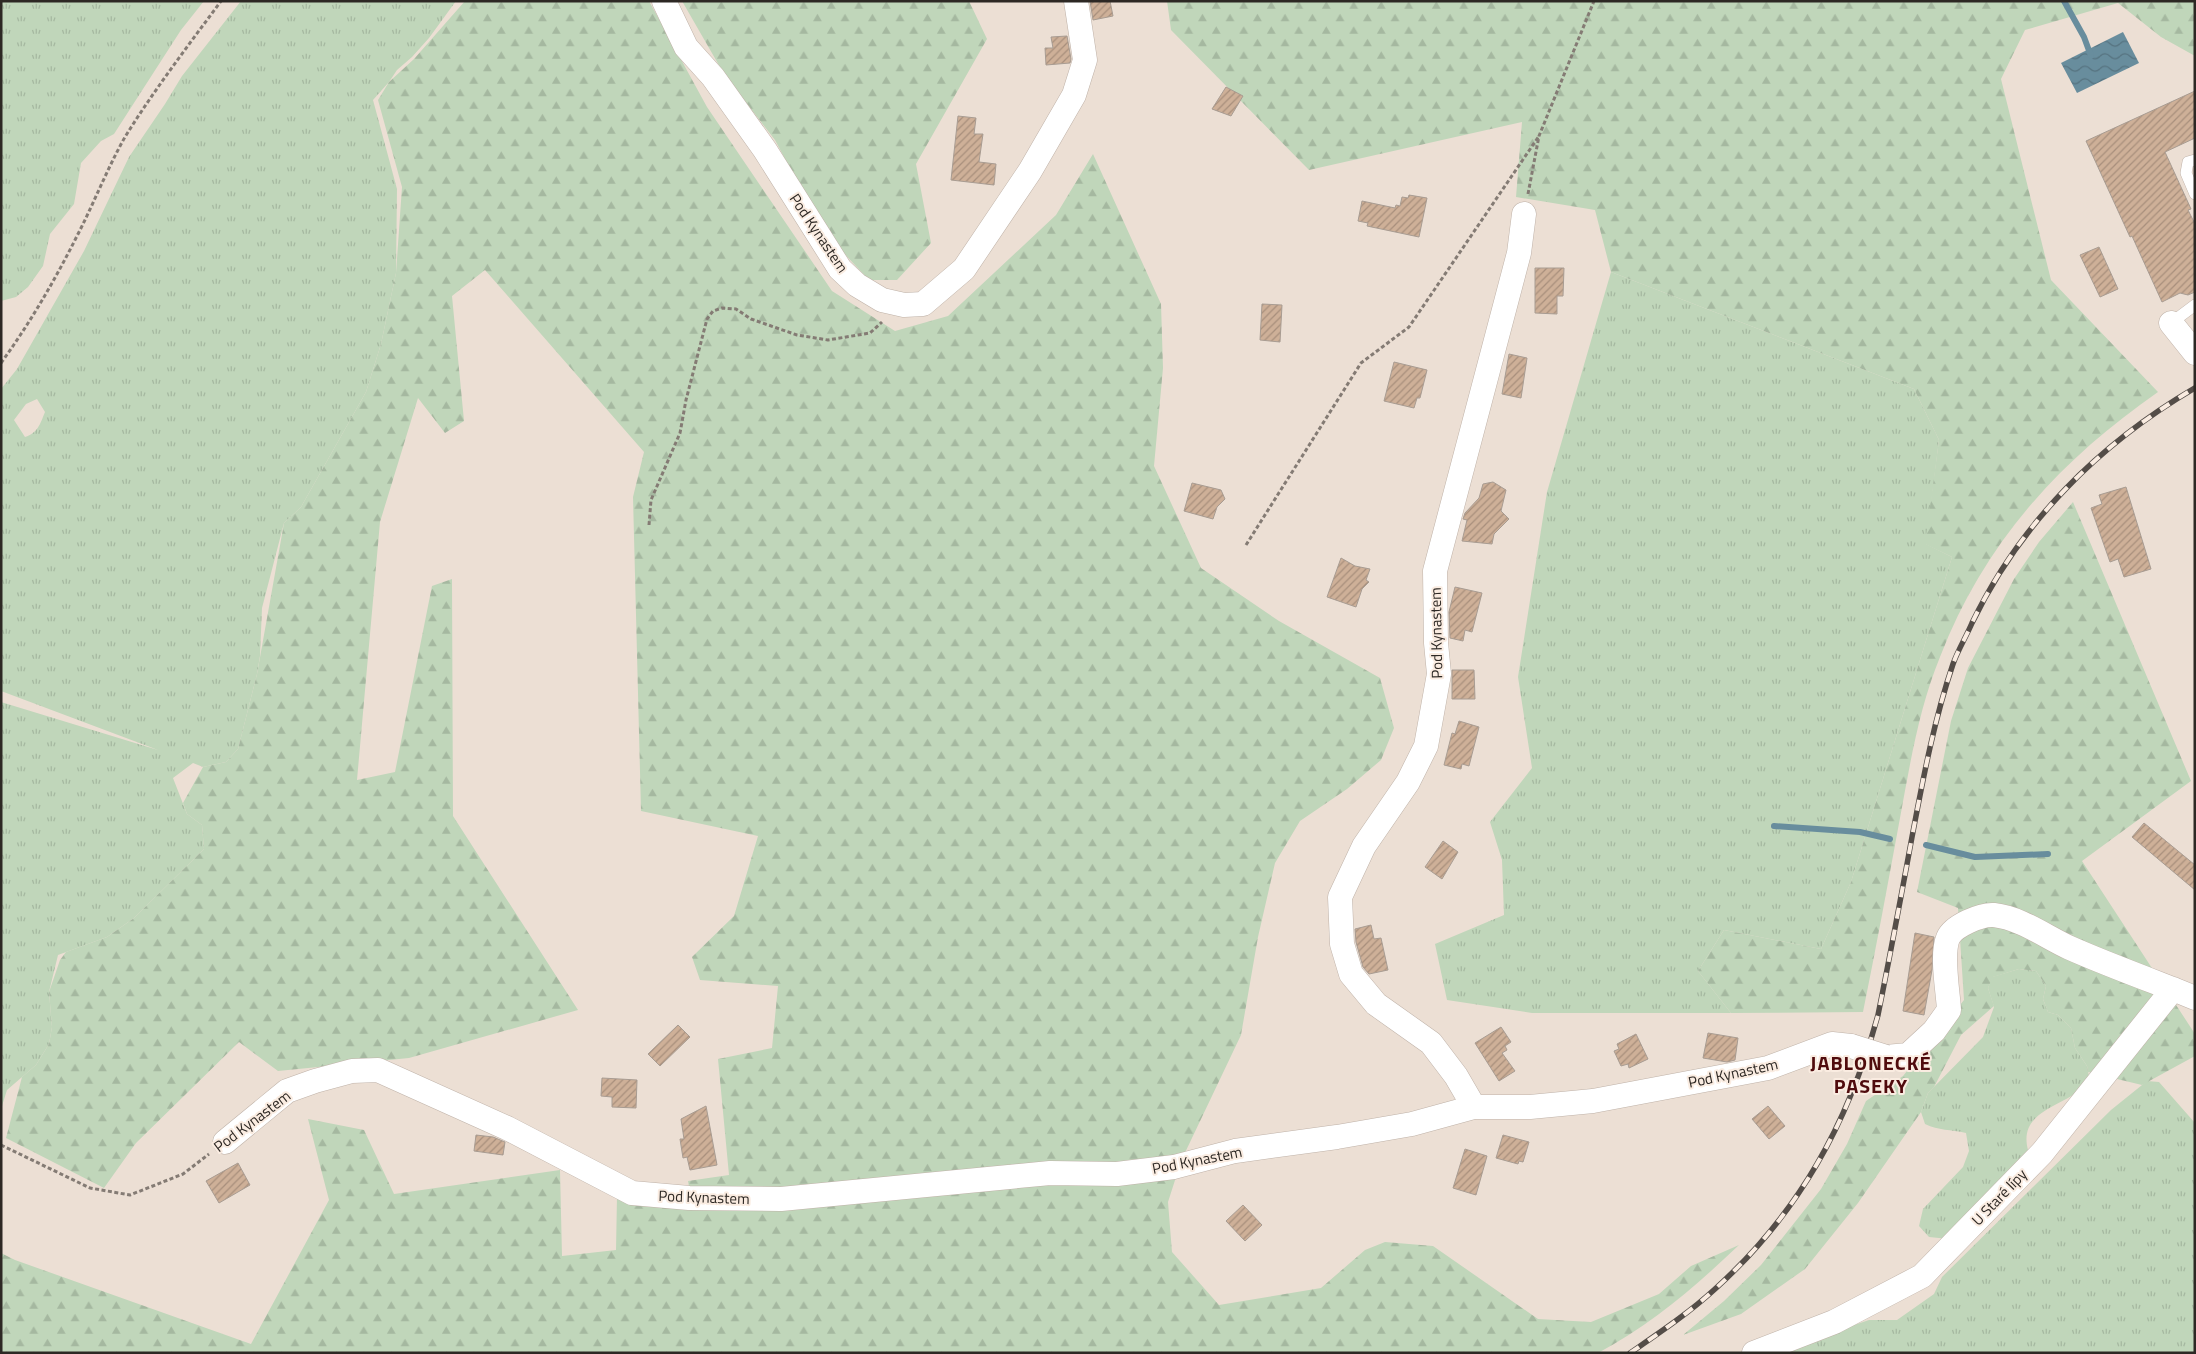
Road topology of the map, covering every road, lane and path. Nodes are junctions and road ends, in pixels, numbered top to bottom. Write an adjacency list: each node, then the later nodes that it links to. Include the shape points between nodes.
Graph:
1 (221, 1): 13 (path, via 167,73 125,137 52,284)
2 (664, 1): 9 (street, Pod Kynastem, via 686,47 713,77 765,150 840,269 857,285 882,300)
3 (1076, 1): 9 (street, Pod Kynastem, via 1085,60 1074,95 1030,171 964,269 923,304)
4 (1594, 1): 5 (path)
5 (1539, 136): 8 (path); 15 (path, via 1409,327 1361,363)
6 (2195, 160): 7 (lane, via 2188,162 2186,173)
7 (2195, 194)
8 (1524, 214): 18 (street, Pod Kynastem, via 1519,254 1435,571 1439,674 1426,746 1408,782 1364,846 1340,897 1342,944 1351,974 1376,1004 1431,1043 1456,1076)
9 (904, 305): 14 (path, via 870,332 828,340 797,335 751,319 736,309 722,308 713,312 707,319 680,433 651,500)
10 (2195, 306): 11 (lane)
11 (2171, 323): 12 (street)
12 (2195, 353)
13 (1, 363)
14 (649, 525)
15 (1246, 545)
16 (2173, 989): 17 (street); 18 (street, Pod Kynastem, bridge, via 2070,948 2016,921 1994,915 1979,917 1948,937 1949,1010 1934,1031 1908,1055 1886,1057 1851,1046 1832,1044 1768,1068 1593,1101); 21 (street, U Staré lípy, via 2042,1153 1922,1276 1834,1322)
17 (2195, 998)
18 (1474, 1108): 19 (street, Pod Kynastem, via 1412,1124 1235,1151 1174,1167 1117,1174 1050,1173 781,1199 689,1198 632,1193 507,1128 378,1070 352,1071 287,1091)
19 (225, 1142): 20 (path, Pod Kynastem, via 183,1174 130,1195 90,1188)
20 (1, 1146)
21 (1754, 1353)

